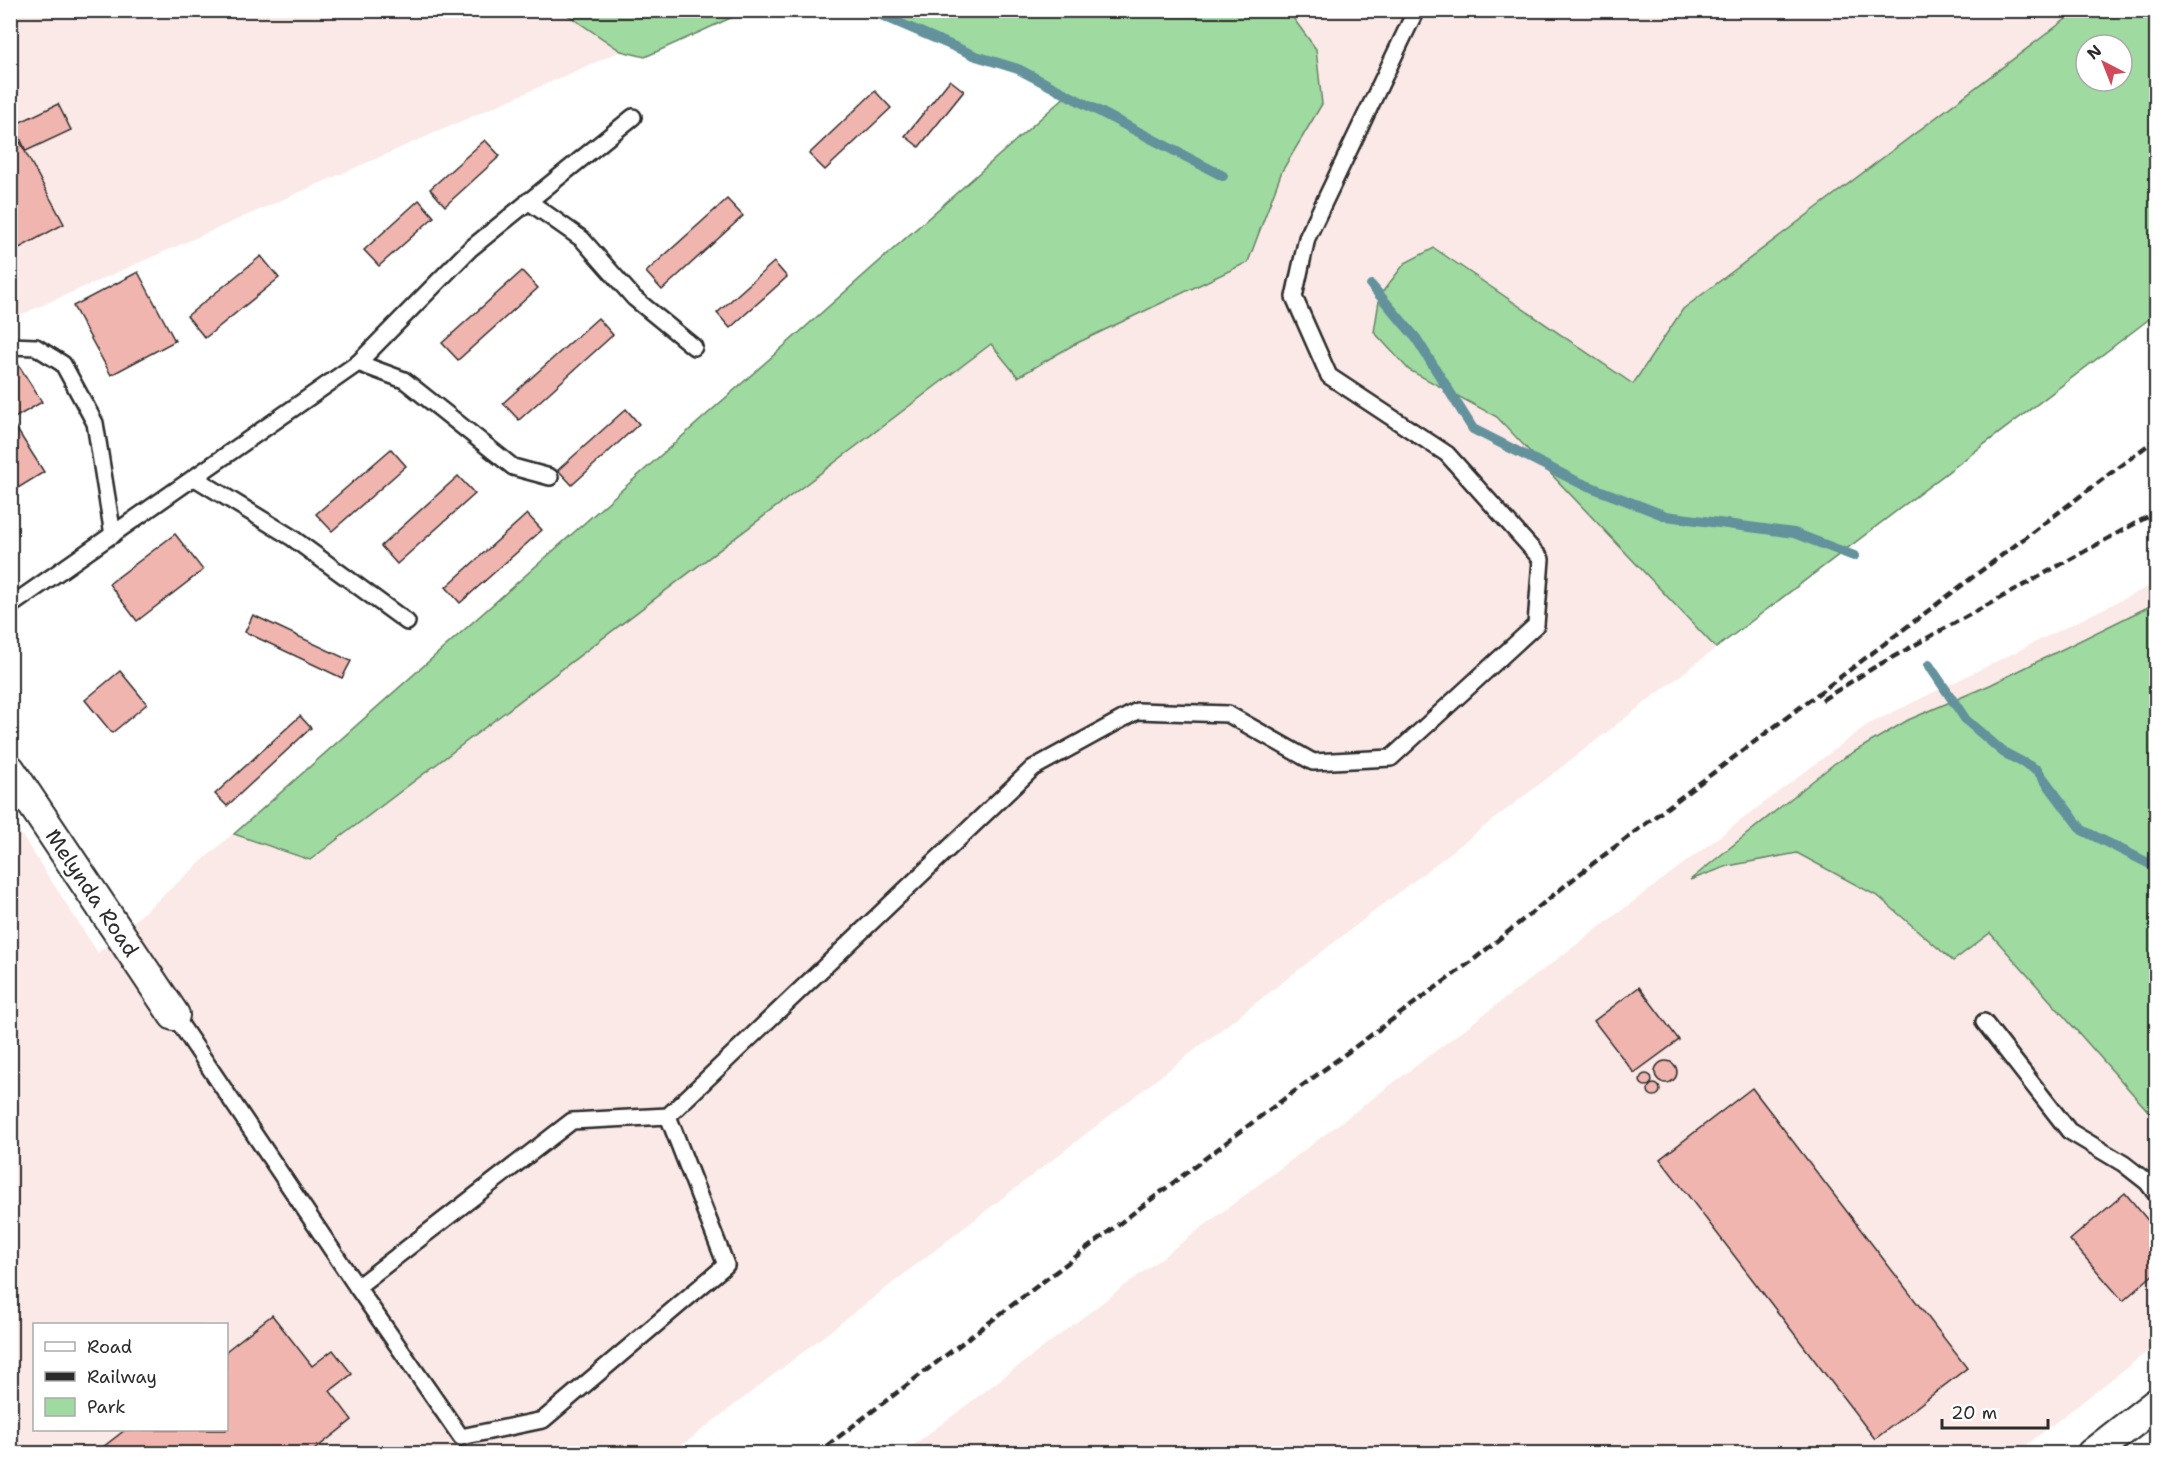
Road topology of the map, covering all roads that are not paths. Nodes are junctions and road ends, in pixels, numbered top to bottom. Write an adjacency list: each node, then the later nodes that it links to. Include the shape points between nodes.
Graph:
1 (1416, 10): 15 (lane, via 1307,238 1294,297 1329,376 1447,454 1541,559 1536,625 1391,758 1313,762 1228,714 1137,711 1033,768)
2 (633, 117): 3 (lane)
3 (528, 201): 5 (lane, via 582,239 634,298); 6 (lane, via 470,249)
4 (10, 346): 9 (lane, via 36,347 63,364 95,423)
5 (694, 347)
6 (358, 363): 7 (lane, via 404,380 513,467); 8 (lane)
7 (550, 477)
8 (195, 478): 9 (lane); 11 (lane, via 291,537)
9 (113, 535): 10 (lane)
10 (10, 606)
11 (407, 622)
12 (10, 770): 13 (street, Melynda Road)
13 (174, 1015): 17 (lane)
14 (1984, 1022): 16 (lane, via 2069,1131 2124,1164)
15 (668, 1116): 17 (lane, via 572,1121); 17 (lane, via 726,1265 543,1420 461,1437)
16 (2157, 1194)
17 (357, 1287)
18 (2157, 1404): 19 (street)
19 (2092, 1454)

